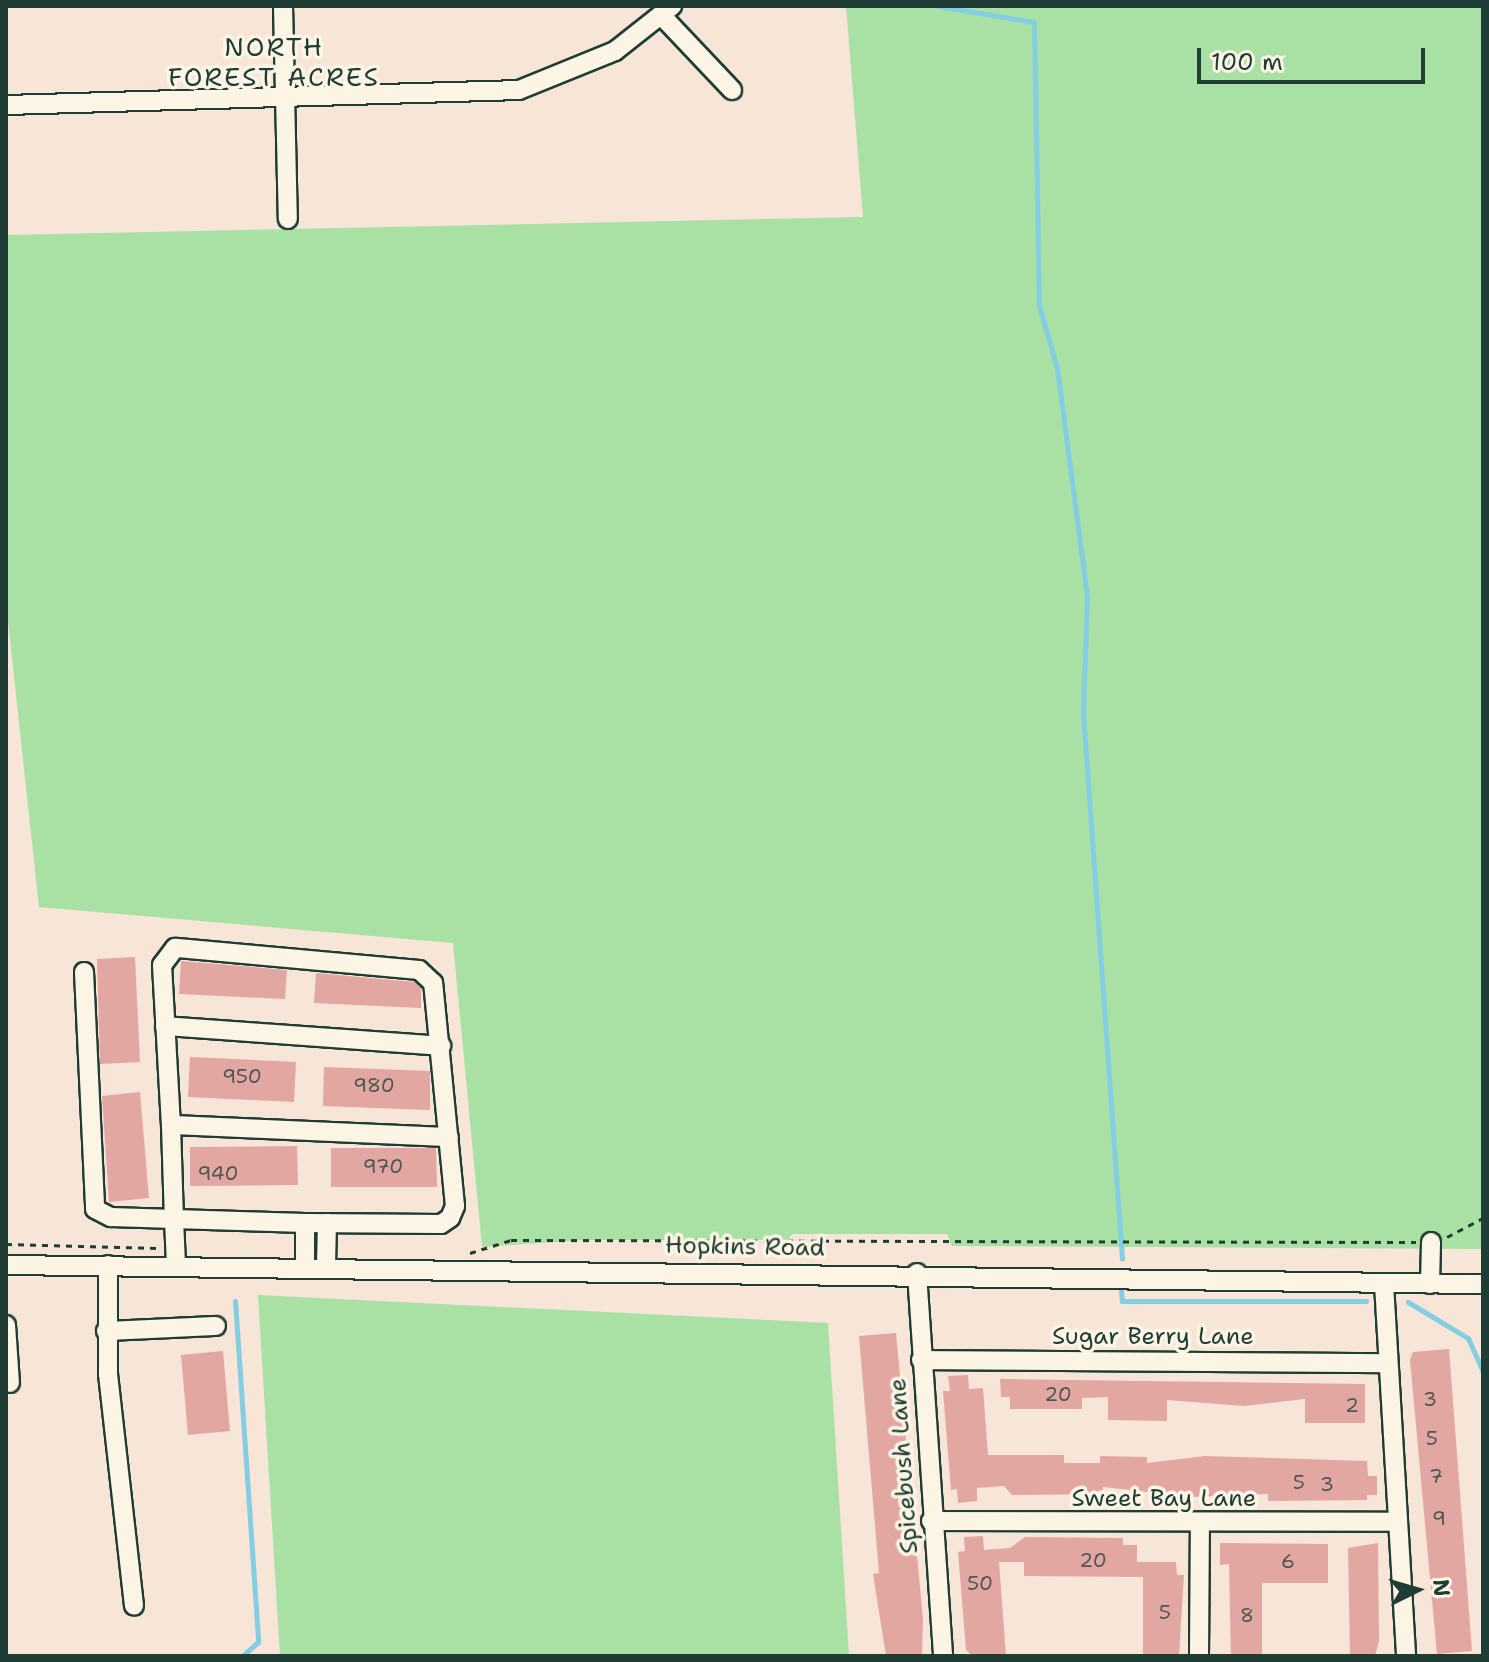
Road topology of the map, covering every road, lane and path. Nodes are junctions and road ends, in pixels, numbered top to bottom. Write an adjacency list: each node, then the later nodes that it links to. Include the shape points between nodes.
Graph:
1 (283, 6): 4 (street)
2 (666, 10): 3 (street); 4 (street, via 589,64 519,90)
3 (732, 90)
4 (286, 99): 5 (street); 6 (street)
5 (6, 105)
6 (288, 219)
7 (84, 972): 13 (street, via 95,1209 111,1217)
8 (165, 1026): 9 (street); 9 (street, via 162,965 175,948 419,970 433,983); 10 (street)
9 (441, 1046): 11 (street)
10 (171, 1125): 11 (street); 13 (street)
11 (449, 1137): 15 (street, via 455,1206 450,1218 441,1224)
12 (1483, 1218): 16 (path)
13 (174, 1219): 14 (street); 19 (street)
14 (305, 1223): 15 (street); 22 (street)
15 (327, 1223): 23 (street)
16 (1431, 1242): 18 (path, via 511,1240); 26 (street)
17 (6, 1244): 19 (path)
18 (458, 1253)
19 (176, 1257): 21 (street, Hopkins Road); 22 (street, Hopkins Road)
20 (6, 1265): 21 (street, Hopkins Road)
21 (108, 1265): 30 (street)
22 (305, 1266): 23 (street, Hopkins Road)
23 (326, 1266): 24 (street, Hopkins Road)
24 (917, 1273): 25 (street, Hopkins Road); 31 (street, Spicebush Lane)
25 (1384, 1284): 26 (street, Hopkins Road); 32 (street)
26 (1430, 1284): 27 (street, Hopkins Road)
27 (1483, 1284)
28 (6, 1325): 33 (street)
29 (216, 1326): 30 (street)
30 (106, 1331): 37 (street)
31 (921, 1360): 32 (street, Sugar Berry Lane); 34 (street, Spicebush Lane)
32 (1384, 1363): 35 (street)
33 (10, 1383)
34 (931, 1521): 36 (street, Sweet Bay Lane); 38 (street, Spicebush Lane)
35 (1397, 1522): 36 (street, Sweet Bay Lane); 40 (street)
36 (1200, 1523): 39 (street)
37 (134, 1606)
38 (943, 1656)
39 (1199, 1656)
40 (1406, 1656)

